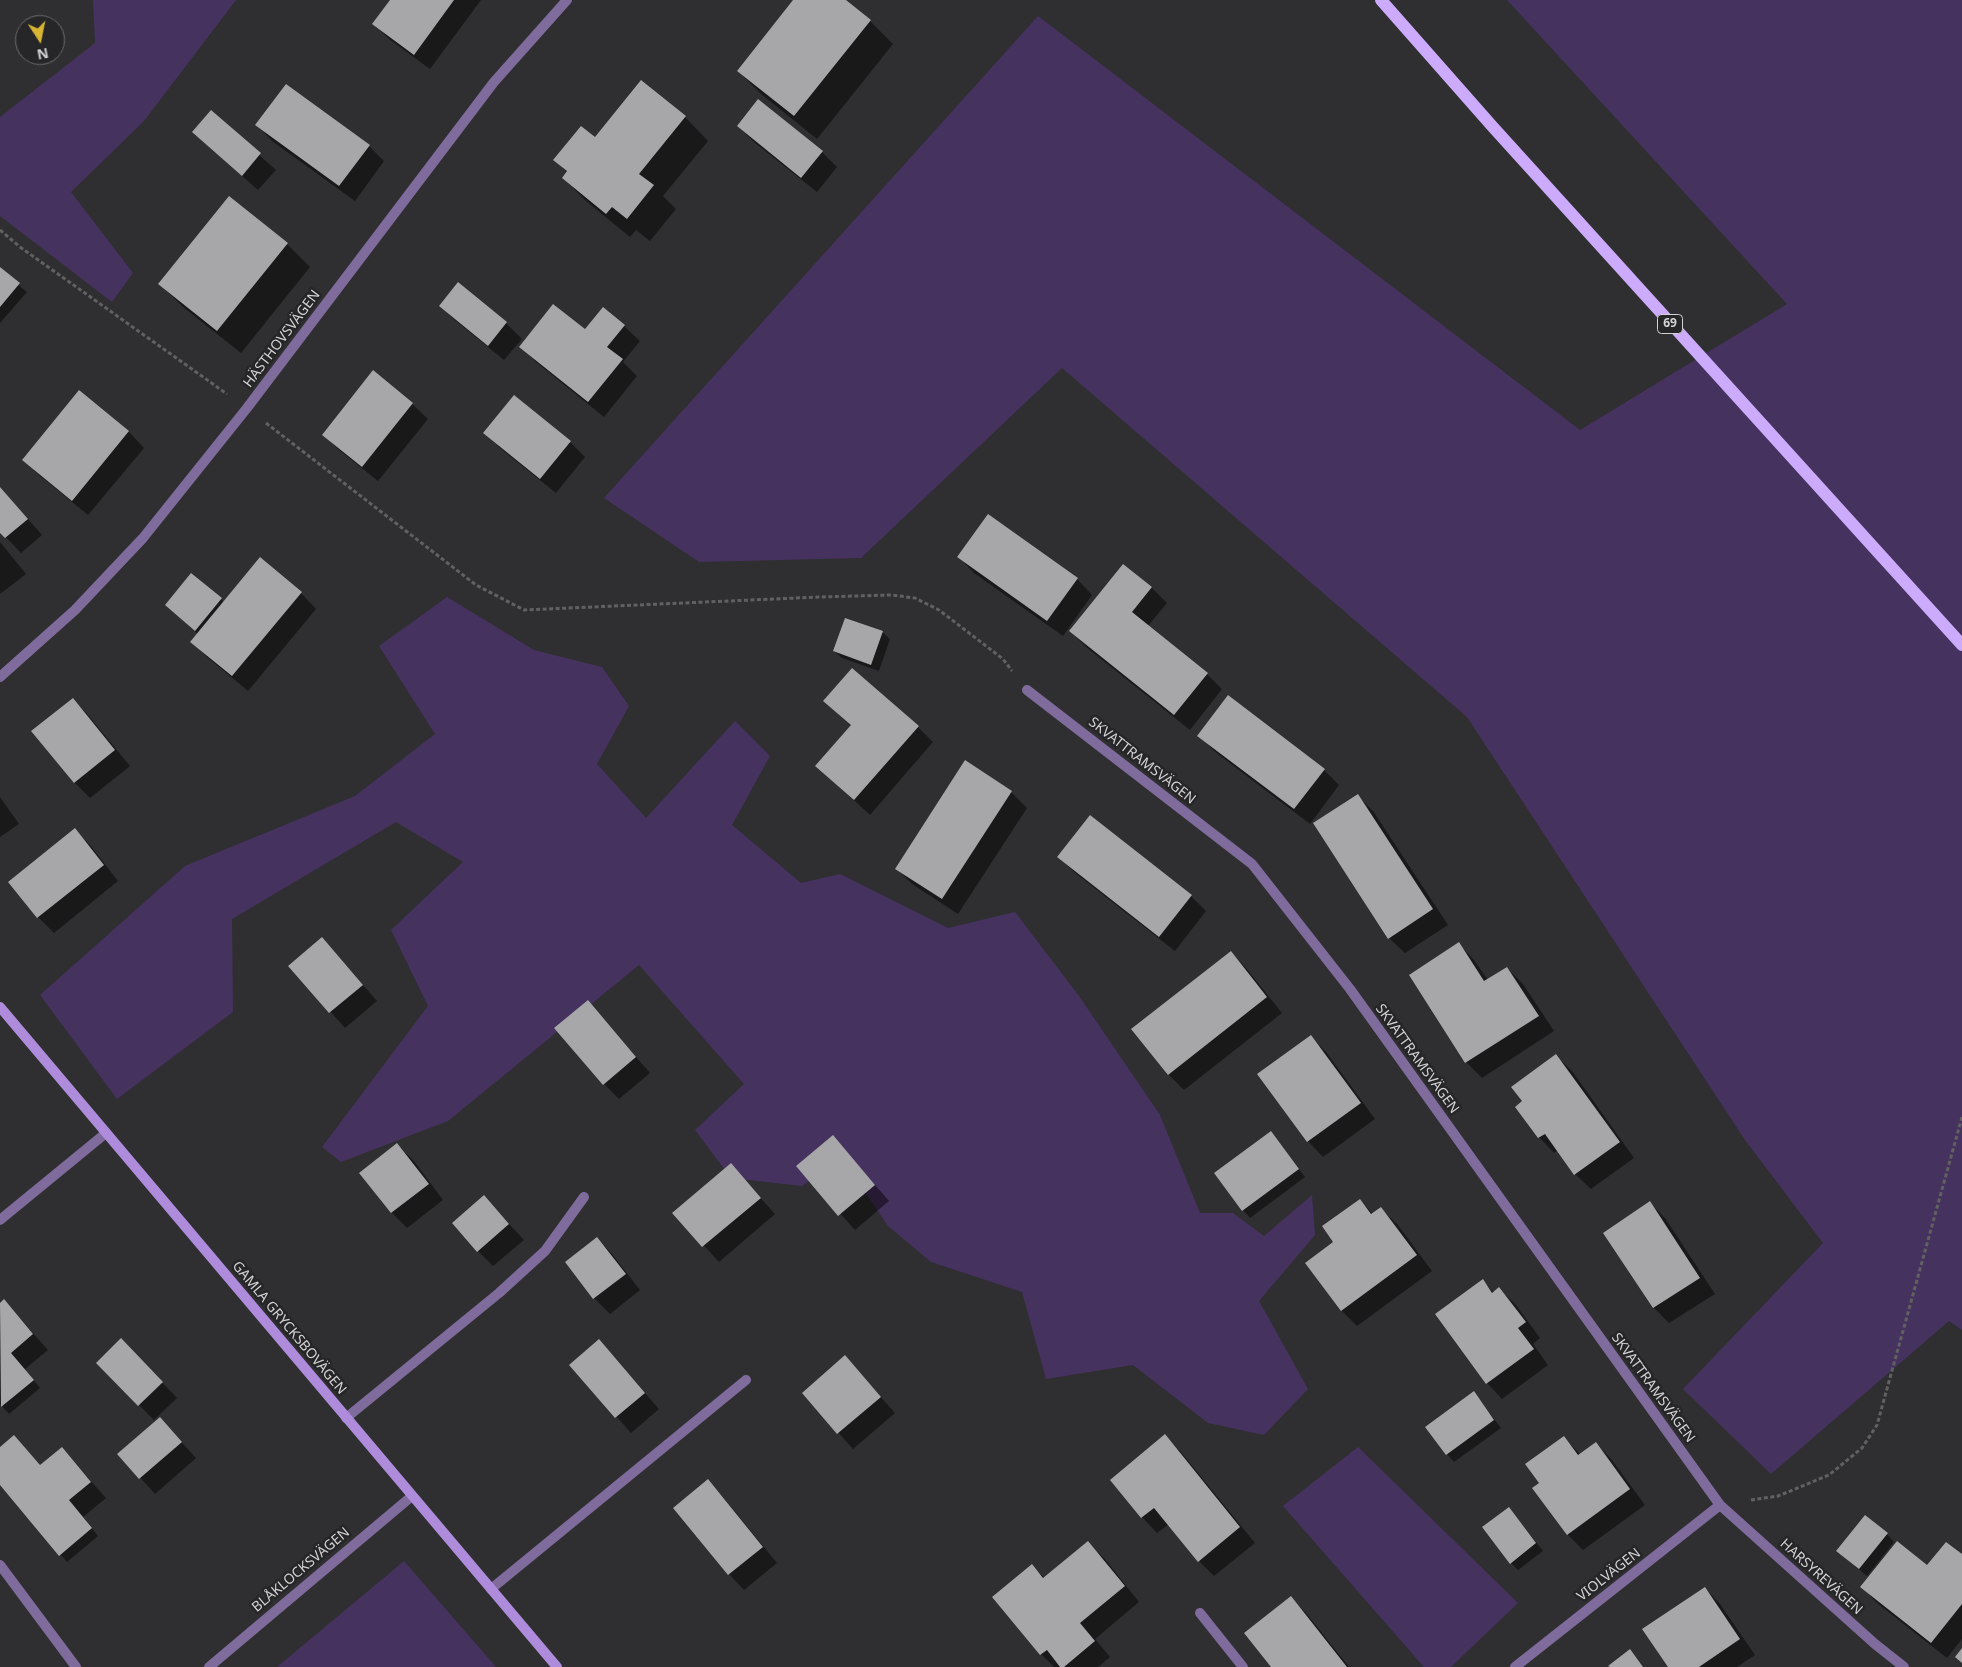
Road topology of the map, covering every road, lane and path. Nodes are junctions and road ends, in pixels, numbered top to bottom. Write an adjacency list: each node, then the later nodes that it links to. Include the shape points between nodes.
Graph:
1 (567, 0): 4 (street, HÄSTHOVSVÄGEN, via 494,82)
2 (1381, 0): 5 (main road, 69)
3 (0, 230): 4 (path)
4 (247, 408): 6 (street, HÄSTHOVSVÄGEN, via 143,538 75,610); 7 (path, via 476,585 524,610 819,597 915,598 939,610 1003,659)
5 (1962, 645)
6 (0, 677)
7 (1027, 690): 16 (street, SKVATTRAMSVÄGEN, via 1252,864 1356,997)
8 (0, 1007): 10 (street, GAMLA GRYCKSBOVÄGEN)
9 (1962, 1117): 16 (path, via 1877,1425 1862,1448 1829,1475 1778,1496)
10 (106, 1133): 12 (street); 14 (street, GAMLA GRYCKSBOVÄGEN)
11 (584, 1197): 14 (street, via 545,1251 499,1293)
12 (0, 1220)
13 (746, 1380): 18 (street)
14 (346, 1418): 15 (street, GAMLA GRYCKSBOVÄGEN)
15 (412, 1496): 18 (street, GAMLA GRYCKSBOVÄGEN); 21 (street, BLÅKLOCKSVÄGEN)
16 (1720, 1505): 24 (street, VIOLVÄGEN); 25 (street, HARSYREVÄGEN)
17 (0, 1565): 20 (street)
18 (491, 1589): 22 (street, GAMLA GRYCKSBOVÄGEN)
19 (1200, 1612): 23 (street)
20 (76, 1667)
21 (209, 1667)
22 (557, 1667)
23 (1243, 1667)
24 (1515, 1667)
25 (1904, 1667)

